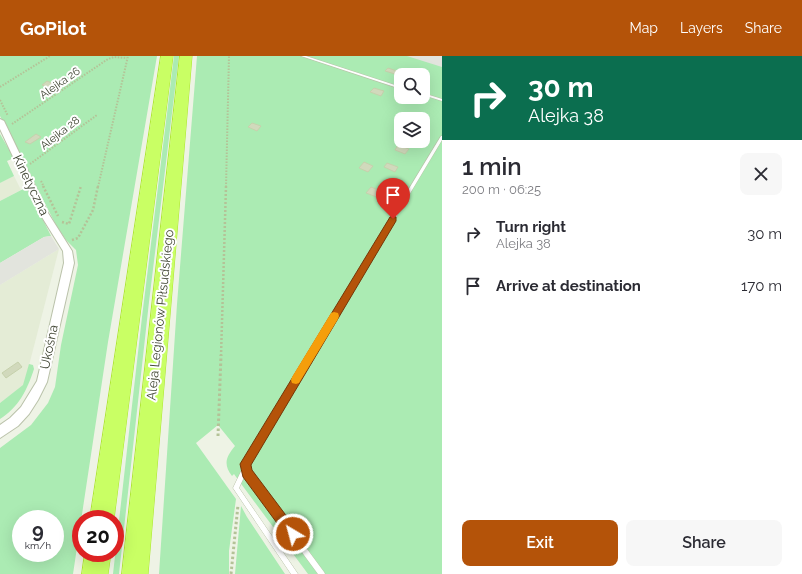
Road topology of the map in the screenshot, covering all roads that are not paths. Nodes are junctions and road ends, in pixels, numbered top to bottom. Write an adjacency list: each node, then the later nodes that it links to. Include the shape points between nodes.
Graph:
1 (167, 56): 12 (highway, Aleja Legionów Piłsudskiego)
2 (186, 56): 15 (highway, Aleja Legionów Piłsudskiego)
3 (304, 56): 4 (lane)
4 (394, 86)
5 (430, 96): 6 (lane)
6 (442, 100)
7 (0, 121): 9 (street, Kinetyczna, via 44,214)
8 (442, 137): 11 (lane, via 245,464)
9 (64, 245): 10 (street, Ukośna, via 68,263 42,382 29,406)
10 (0, 432)
11 (245, 468): 16 (lane, via 238,490); 17 (lane, via 246,473)
12 (103, 510)
13 (97, 562): 14 (highway)
14 (95, 574)
15 (135, 574)
16 (295, 574)
17 (322, 574)

